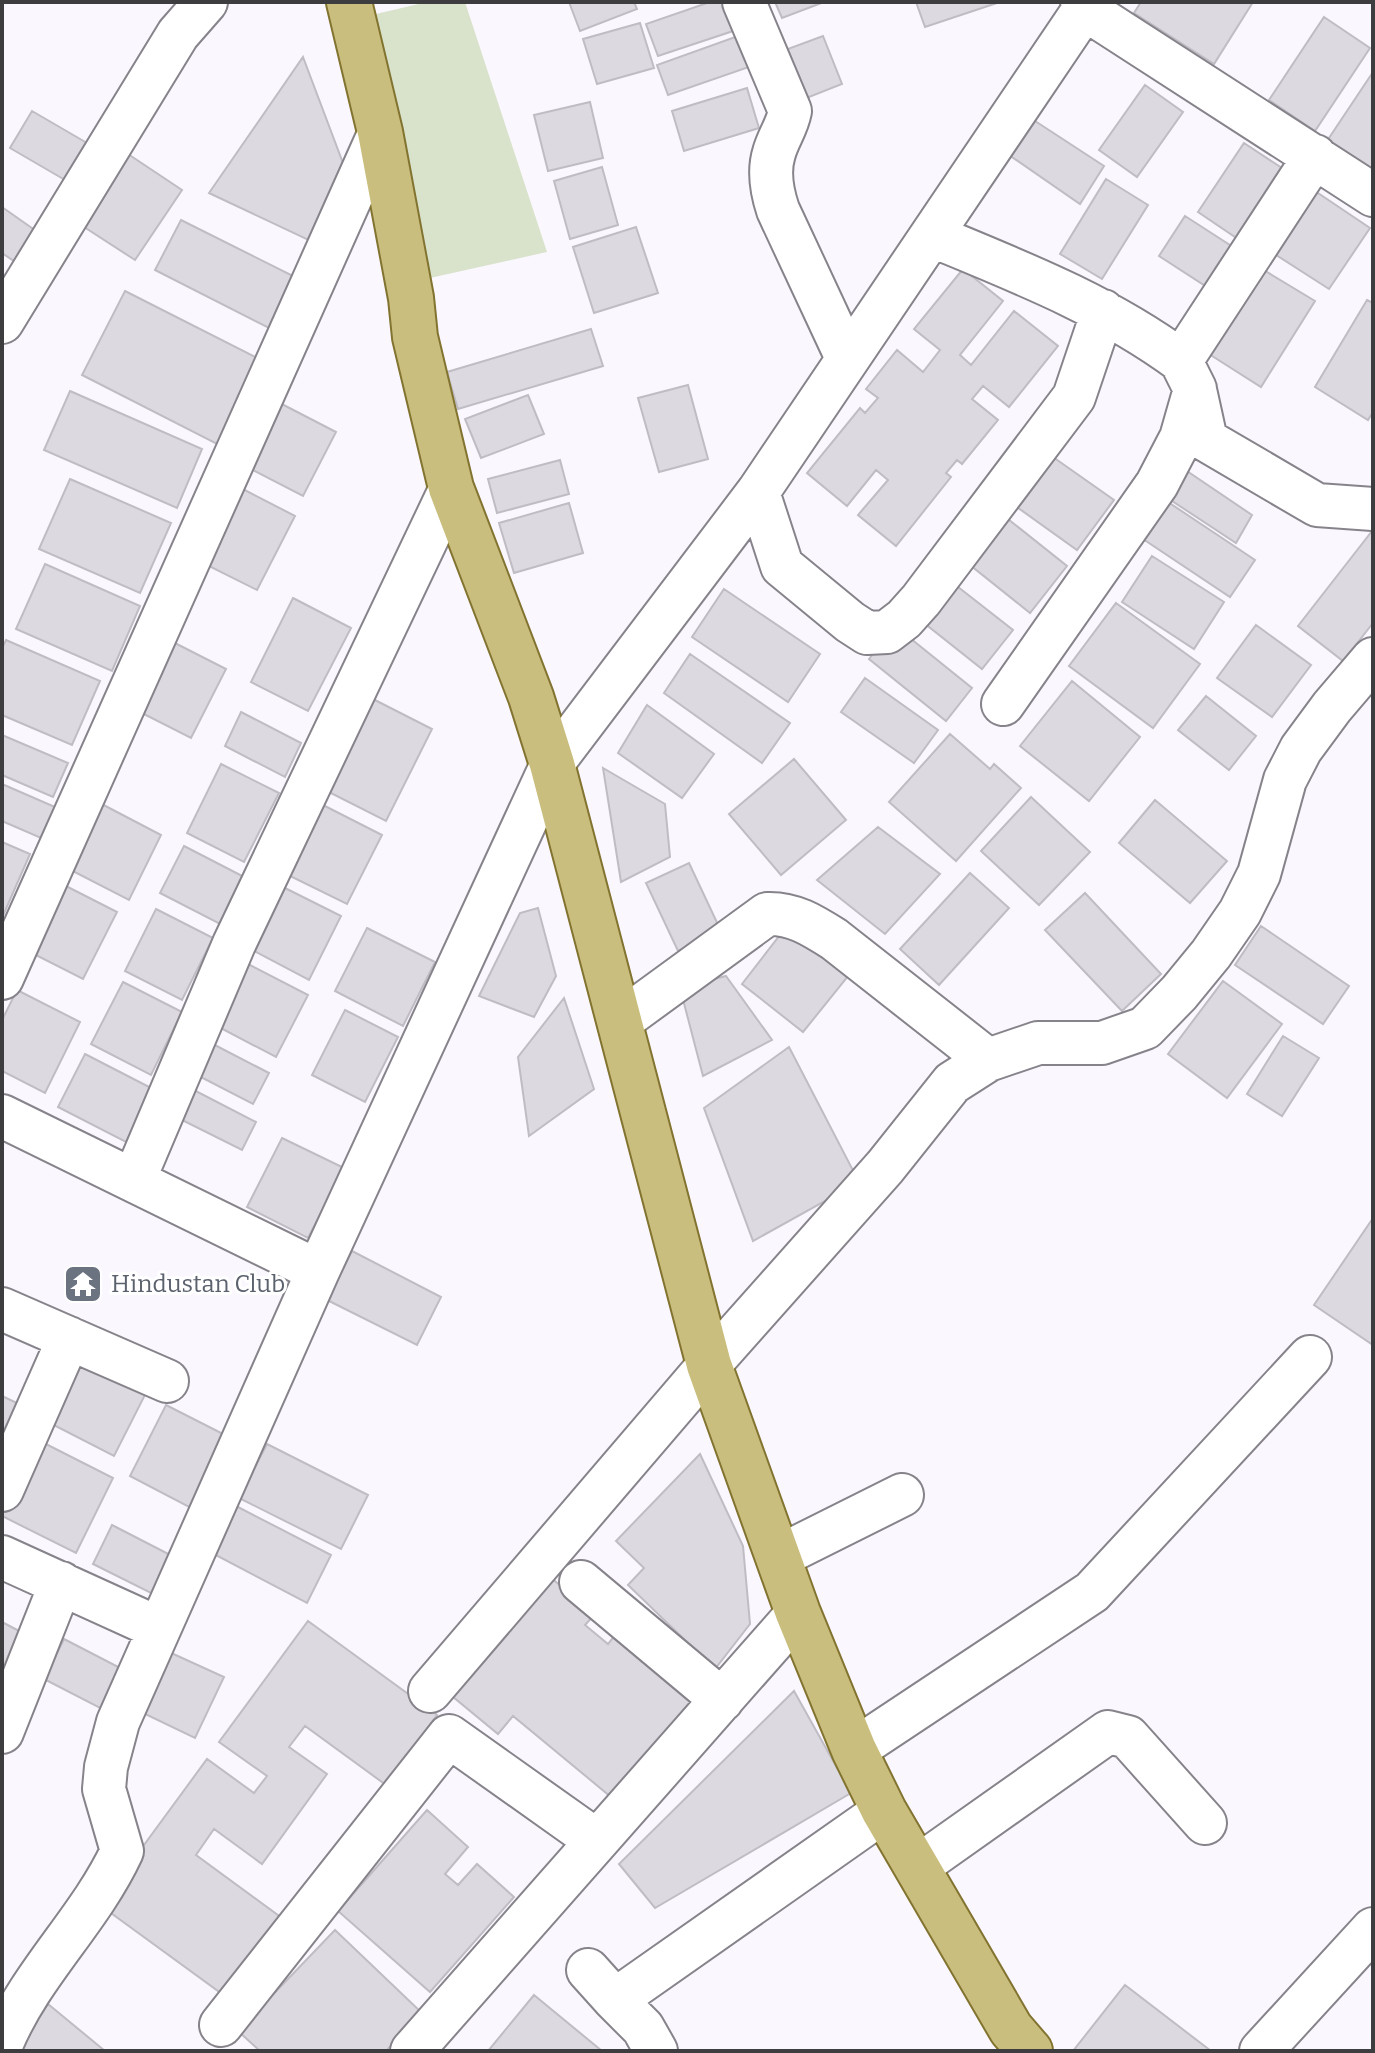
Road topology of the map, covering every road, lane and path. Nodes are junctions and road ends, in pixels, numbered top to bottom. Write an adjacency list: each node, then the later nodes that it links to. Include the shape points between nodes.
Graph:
1 (206, 2): 10 (street, via 178,34)
2 (349, 2): 5 (main road)
3 (744, 2): 11 (street, via 790,111 774,150 772,192)
4 (1085, 4): 6 (street); 8 (street)
5 (380, 132): 13 (main road, via 415,337); 19 (street)
6 (1315, 156): 7 (street); 12 (street)
7 (1373, 195)
8 (933, 236): 9 (street); 11 (street)
9 (1103, 311): 12 (street, via 1147,335); 14 (street, via 1074,397 921,600 887,632 867,633 782,566)
10 (2, 322)
11 (847, 358): 14 (street)
12 (1188, 375): 15 (street, via 1206,440 1317,505); 17 (street, via 1181,438 1157,484)
13 (451, 488): 18 (main road); 23 (street, via 234,944)
14 (758, 492): 18 (street)
15 (1373, 509)
16 (1373, 659): 21 (street, via 1301,749 1285,780 1259,874 1240,912 1179,993 1145,1028 1102,1043 1038,1043)
17 (1003, 704)
18 (552, 764): 20 (main road); 24 (street)
19 (2, 978)
20 (619, 1022): 21 (street, via 767,914 784,913 834,939); 28 (main road)
21 (988, 1060): 28 (street, via 952,1083 885,1167)
22 (2, 1116): 23 (street)
23 (134, 1180): 24 (street)
24 (318, 1271): 37 (street)
25 (2, 1309): 26 (street)
26 (69, 1338): 29 (street); 30 (street)
27 (1310, 1357): 41 (street, via 1092,1592)
28 (709, 1365): 33 (main road); 38 (street)
29 (167, 1381)
30 (2, 1490)
31 (902, 1495): 33 (street)
32 (2, 1557): 35 (street)
33 (778, 1557): 36 (main road)
34 (581, 1582): 39 (street)
35 (61, 1583): 37 (street); 40 (street)
36 (798, 1613): 39 (street); 41 (main road)
37 (158, 1628): 48 (street, via 118,1722 106,1767 104,1789 122,1851 32,1987)
38 (430, 1691)
39 (722, 1700): 44 (street)
40 (2, 1732)
41 (854, 1750): 42 (main road)
42 (884, 1811): 45 (main road); 50 (street, via 602,1985 643,2028)
43 (1205, 1823): 45 (street, via 1128,1737 1108,1732)
44 (597, 1841): 47 (street, via 449,1736); 49 (street)
45 (917, 1867): 51 (main road, via 1011,2029)
46 (1373, 1929): 52 (street)
47 (221, 2025)
48 (2, 2043)
49 (412, 2051)
50 (656, 2051)
51 (1030, 2051)
52 (1261, 2051)

